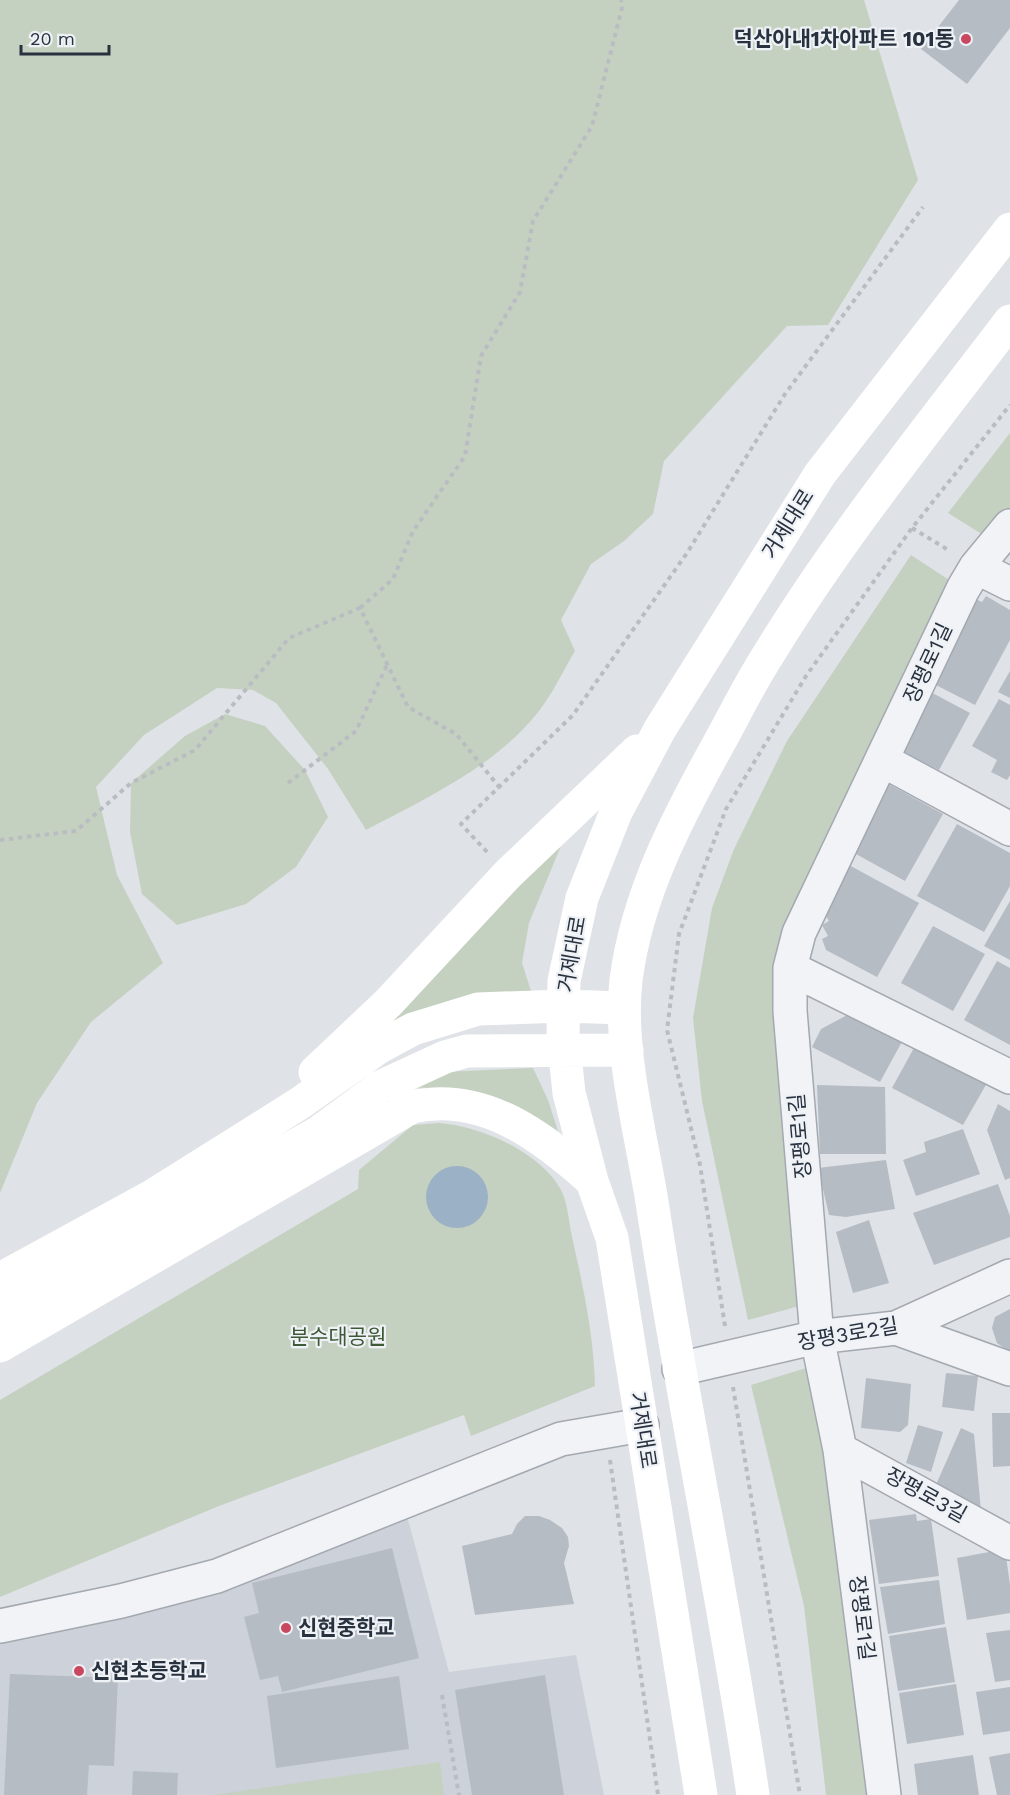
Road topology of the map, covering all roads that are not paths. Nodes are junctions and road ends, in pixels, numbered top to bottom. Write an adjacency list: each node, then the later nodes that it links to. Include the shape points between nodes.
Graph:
1 (1010, 229): 6 (main road, 거제대로, via 820,474)
2 (1010, 321): 11 (main road, via 866,511 770,651 663,850 640,912 626,977)
3 (1010, 526): 4 (street, 장평로1길)
4 (976, 567): 5 (street); 7 (street, 장평로1길)
5 (1010, 584)
6 (660, 729): 10 (main road, 거제대로, via 616,812 582,898 564,981); 15 (main road, via 508,874 388,1003)
7 (882, 760): 8 (street); 9 (street, 장평로1길, via 799,933)
8 (1010, 829)
9 (790, 968): 14 (street); 21 (street, 장평로1길, via 790,1011)
10 (563, 1006): 11 (main road); 13 (main road, 거제대로); 15 (main road, via 478,1009 413,1029)
11 (624, 1008): 12 (main road)
12 (627, 1050): 13 (main road); 23 (main road)
13 (564, 1051): 16 (main road, 거제대로, via 569,1093); 19 (main road, via 467,1051 417,1068 380,1087 319,1132)
14 (1010, 1077)
15 (250, 1133): 18 (main road, via 152,1196)
16 (592, 1181): 22 (main road, via 541,1138 491,1112 448,1102 412,1107); 25 (main road, 거제대로, via 612,1238)
17 (1010, 1276): 20 (street, 장평3로2길)
18 (0, 1279)
19 (0, 1312)
20 (896, 1328): 21 (street, 장평3로2길); 24 (street)
21 (817, 1337): 23 (street, 장평3로2길); 26 (street, 장평로1길)
22 (0, 1346)
23 (679, 1369): 30 (main road)
24 (1010, 1369)
25 (642, 1425): 28 (street, via 561,1439 217,1576); 29 (main road, 거제대로)
26 (840, 1450): 27 (street, 장평로3길); 31 (street, 장평로1길)
27 (1010, 1542)
28 (0, 1626)
29 (701, 1795)
30 (753, 1795)
31 (884, 1795)

